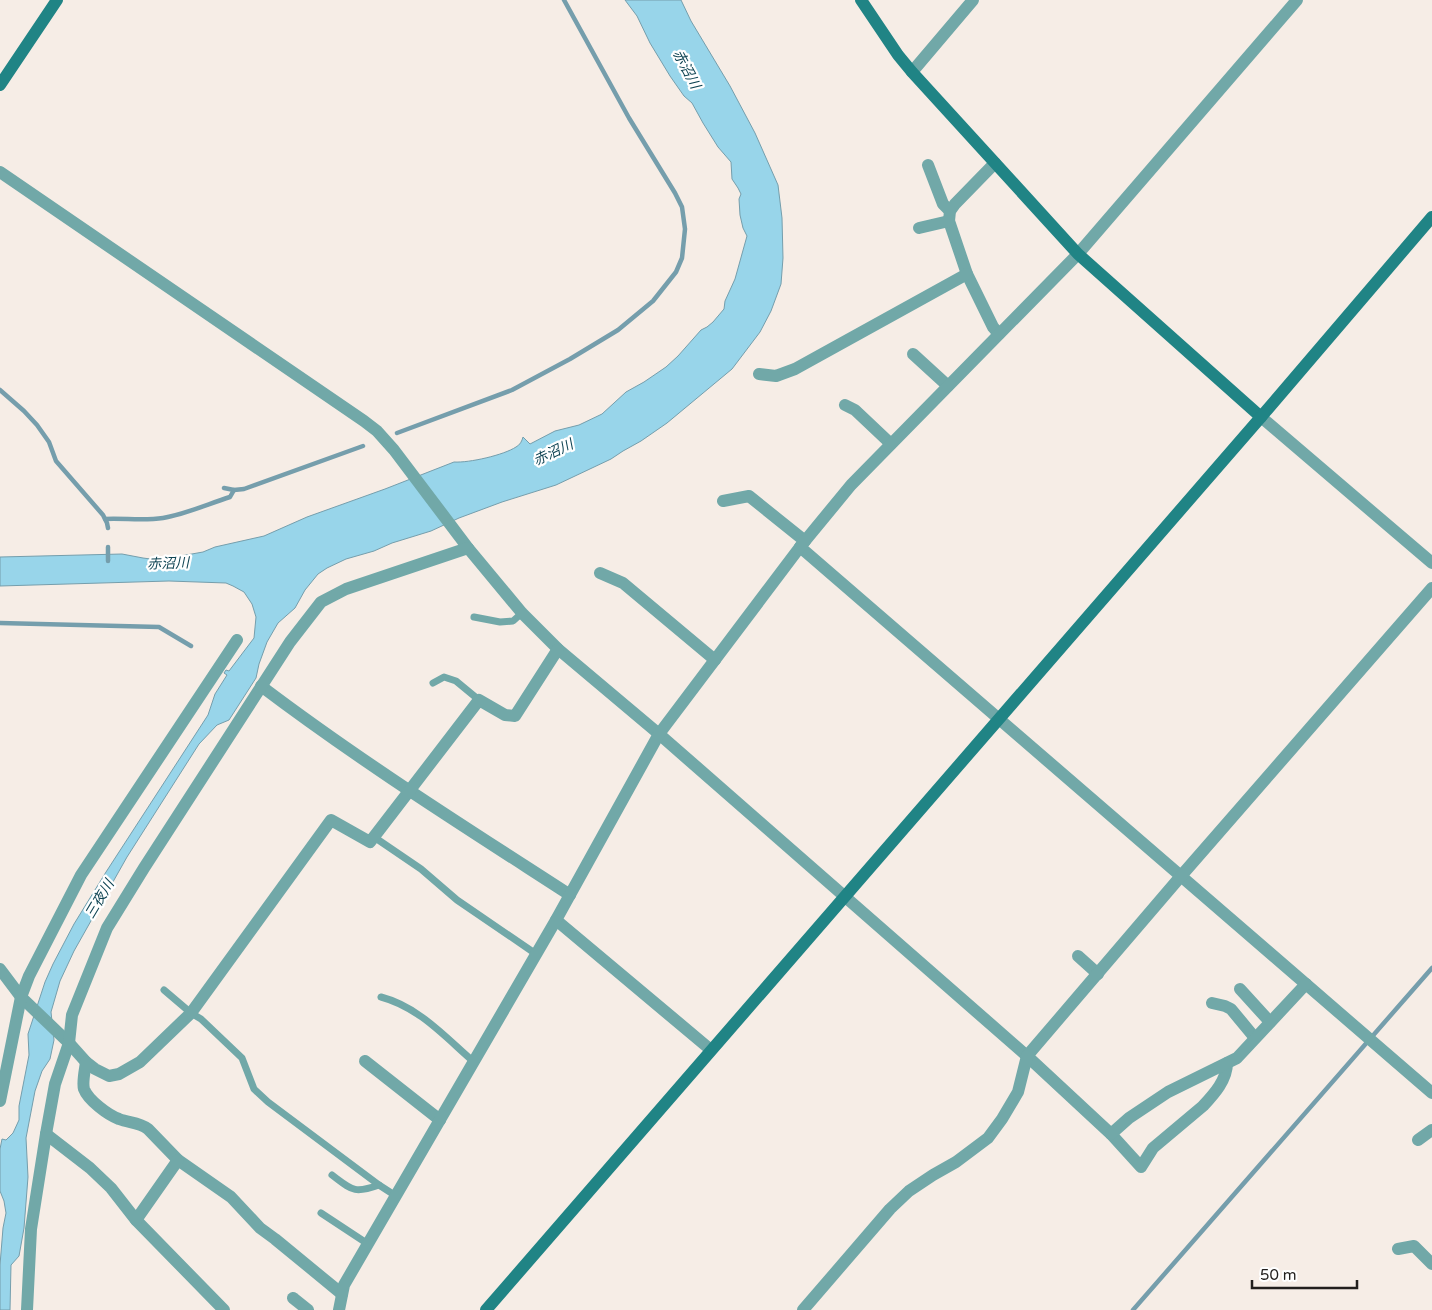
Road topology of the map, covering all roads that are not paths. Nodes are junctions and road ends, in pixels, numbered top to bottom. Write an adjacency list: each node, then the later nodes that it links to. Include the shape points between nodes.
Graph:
1 (57, 0): 6 (street)
2 (861, 0): 5 (street)
3 (973, 0): 5 (street)
4 (1297, 0): 13 (street)
5 (912, 72): 7 (street)
6 (0, 85)
7 (995, 163): 10 (street, via 955,204); 13 (street)
8 (928, 165): 10 (street)
9 (0, 172): 24 (street, via 377,431)
10 (949, 216): 12 (street); 14 (street)
11 (1432, 217): 20 (street)
12 (919, 228)
13 (1078, 254): 15 (street); 20 (street)
14 (967, 274): 15 (street); 17 (street, via 796,369 776,376)
15 (999, 334): 18 (street)
16 (913, 354): 18 (street)
17 (759, 374)
18 (948, 386): 21 (street)
19 (845, 405): 21 (street, via 856,410)
20 (1262, 417): 25 (street); 36 (street)
21 (891, 444): 23 (street, via 851,485)
22 (722, 501): 23 (street, via 749,496)
23 (803, 544): 32 (street); 36 (street)
24 (468, 548): 28 (street); 34 (street, via 346,589 321,602)
25 (1432, 563)
26 (600, 573): 32 (street, via 623,583)
27 (1432, 588): 40 (street)
28 (522, 613): 29 (lane, via 513,621); 31 (street)
29 (474, 617)
30 (237, 640): 51 (street, via 80,875)
31 (558, 649): 35 (street, via 515,716 505,715); 37 (street)
32 (715, 660): 37 (street)
33 (433, 683): 35 (lane, via 444,677 456,681)
34 (261, 686): 38 (street); 57 (street, via 108,928 72,1015)
35 (479, 700): 38 (street)
36 (999, 719): 40 (street); 42 (street)
37 (659, 734): 41 (street); 42 (street)
38 (410, 792): 39 (street); 41 (street)
39 (374, 836): 44 (lane, via 421,869 456,900); 54 (street, via 370,842 331,820)
40 (1181, 876): 47 (street); 48 (street)
41 (570, 895): 43 (street)
42 (845, 896): 58 (street); 59 (street)
43 (556, 920): 44 (street); 58 (street)
44 (536, 954): 62 (street)
45 (1078, 956): 47 (street)
46 (1, 971): 51 (street)
47 (1098, 974): 59 (street)
48 (1306, 984): 55 (street); 64 (street)
49 (1240, 989): 55 (street)
50 (164, 990): 54 (lane)
51 (21, 997): 57 (street); 65 (street)
52 (381, 997): 62 (lane, via 395,1000 426,1019)
53 (1212, 1003): 56 (street, via 1231,1009)
54 (191, 1013): 61 (street, via 140,1062 119,1074 109,1076); 73 (lane, via 201,1018 242,1058 254,1089 268,1102)
55 (1270, 1022): 56 (street)
56 (1256, 1038): 63 (street, via 1237,1058)
57 (69, 1043): 61 (street); 68 (street, via 55,1084)
58 (711, 1050): 86 (street)
59 (1028, 1056): 69 (street); 87 (street, via 1018,1092 988,1138 909,1191)
60 (365, 1061): 66 (street)
61 (86, 1062): 71 (street, via 84,1088 93,1101 118,1119 143,1126)
62 (474, 1062): 66 (street)
63 (1227, 1063): 69 (street, via 1168,1092); 69 (street, via 1224,1077 1210,1098 1153,1148 1141,1167)
64 (1432, 1094)
65 (0, 1101)
66 (440, 1120): 74 (street)
67 (1432, 1130): 70 (street)
68 (46, 1134): 76 (street, via 111,1188); 82 (street, via 31,1228)
69 (1111, 1134)
70 (1418, 1140)
71 (178, 1160): 76 (street); 80 (street, via 231,1196 260,1228)
72 (332, 1175): 73 (lane, via 351,1189)
73 (380, 1185): 74 (lane)
74 (396, 1196): 77 (street)
75 (321, 1213): 77 (lane)
76 (136, 1220): 83 (street)
77 (368, 1244): 80 (street)
78 (1398, 1249): 79 (street, via 1414,1246)
79 (1432, 1264)
80 (342, 1294): 85 (street)
81 (293, 1298): 84 (street)
82 (27, 1310)
83 (224, 1310)
84 (308, 1310)
85 (339, 1310)
86 (486, 1310)
87 (803, 1310)

